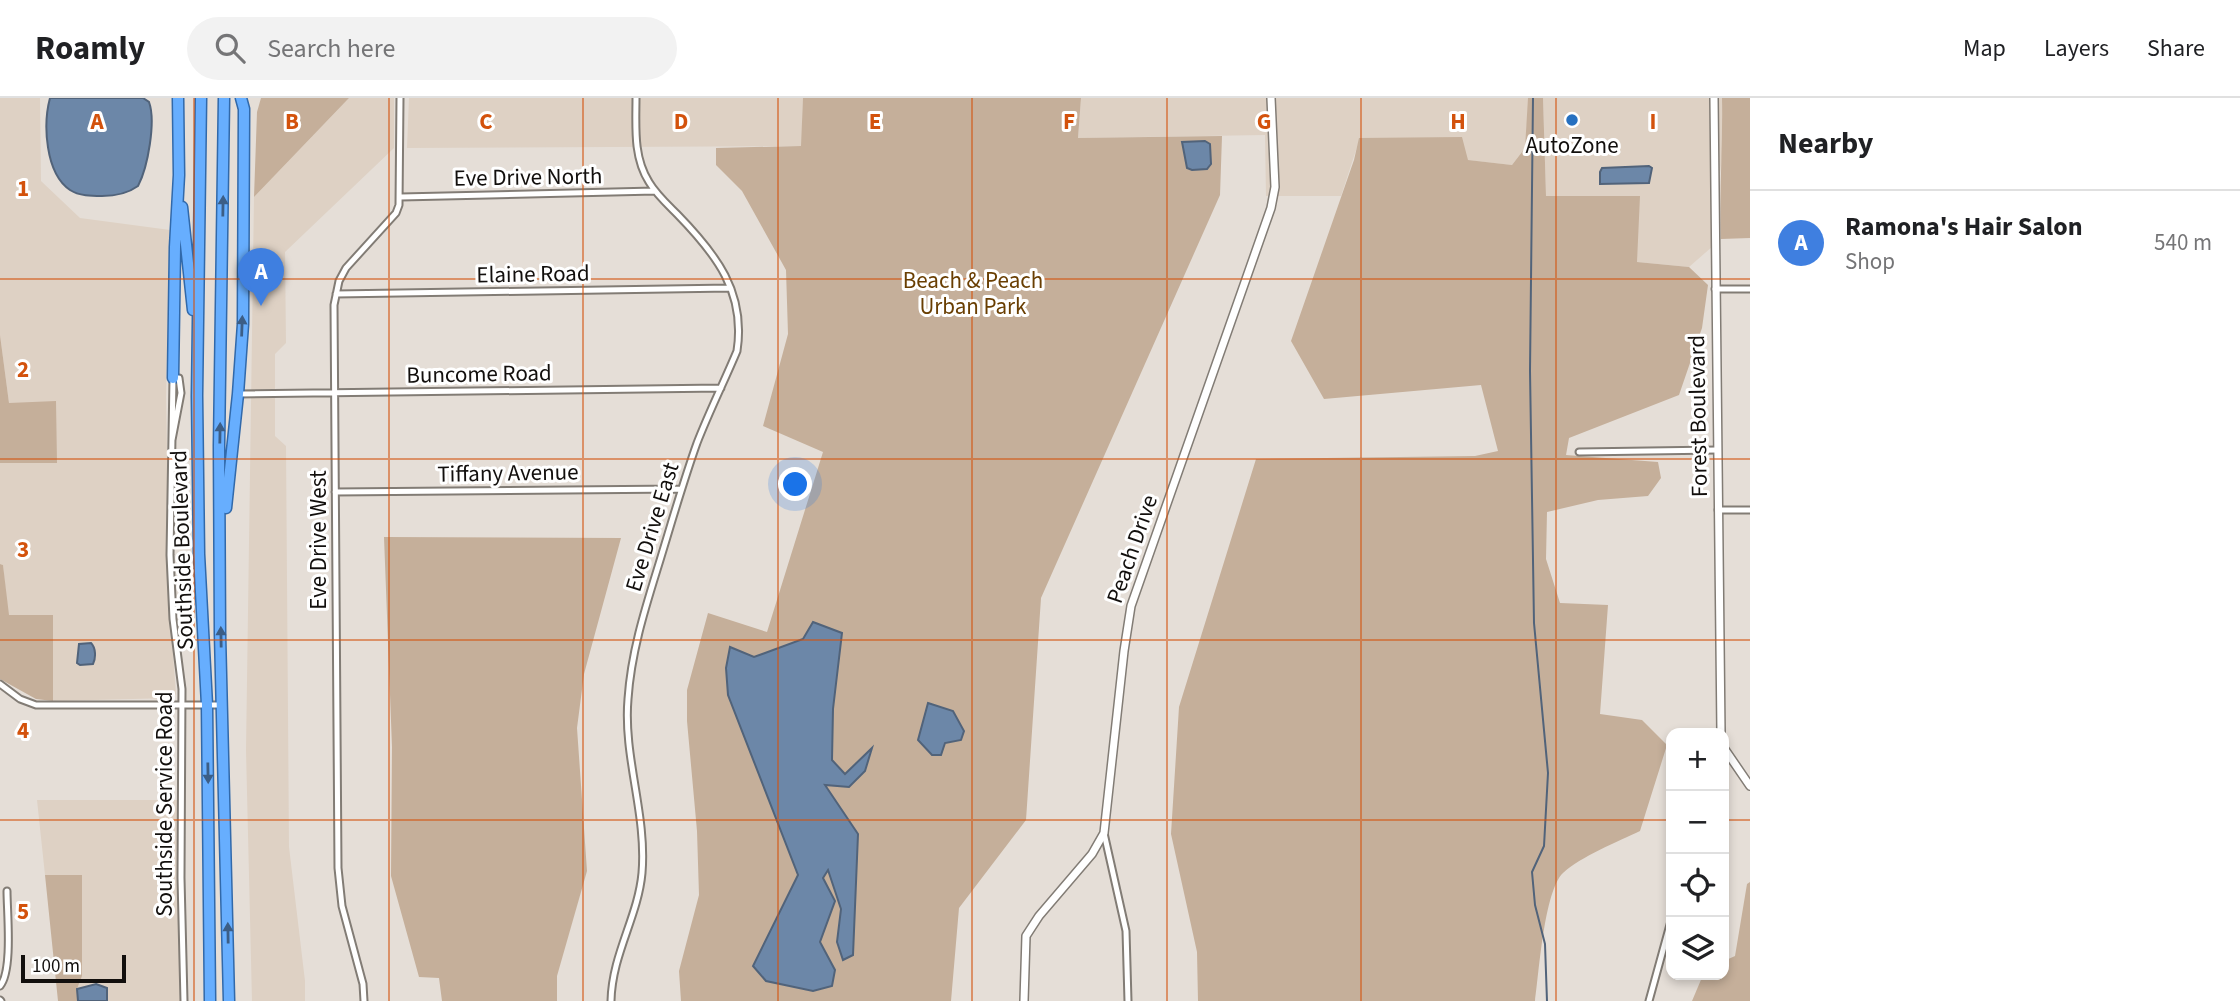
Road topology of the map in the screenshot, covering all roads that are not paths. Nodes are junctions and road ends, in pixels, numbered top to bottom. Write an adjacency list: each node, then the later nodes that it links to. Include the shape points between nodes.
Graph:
1 (176, 98): 12 (highway)
2 (184, 98): 12 (highway)
3 (201, 98): 21 (highway, Southside Boulevard)
4 (223, 98): 32 (highway, Southside Boulevard, one-way to 4)
5 (235, 98): 13 (highway)
6 (241, 98): 13 (highway)
7 (251, 98): 13 (highway)
8 (400, 98): 16 (street)
9 (636, 98): 15 (street, Eve Drive East, via 637,150)
10 (1271, 98): 40 (street, Peach Drive, via 1275,187 1271,208 1131,606)
11 (1714, 98): 18 (street, Forest Boulevard)
12 (179, 110): 14 (highway)
13 (244, 110): 24 (highway, one-way to 13, via 243,324)
14 (179, 175): 21 (highway); 22 (highway)
15 (655, 191): 16 (street, Eve Drive North); 17 (street, Eve Drive East, via 712,252)
16 (401, 197): 20 (street, Eve Drive West, via 396,214 346,268)
17 (730, 288): 20 (street, Elaine Road); 23 (street, Eve Drive East, via 739,337)
18 (1715, 289): 19 (street); 26 (street, Forest Boulevard)
19 (1750, 289)
20 (336, 294): 25 (street, Eve Drive West)
21 (198, 359): 35 (highway, Southside Boulevard, via 199,554)
22 (173, 378): 34 (street, Southside Service Road, via 170,555)
23 (721, 388): 25 (street, Buncome Road); 28 (street, Eve Drive East)
24 (238, 394): 25 (street, Buncome Road); 32 (highway)
25 (334, 394): 29 (street, Eve Drive West)
26 (1717, 450): 27 (street); 30 (street, Forest Boulevard)
27 (1579, 452)
28 (681, 489): 29 (street, Tiffany Avenue); 48 (street, Eve Drive East, via 640,624 629,680 627,721 642,870 614,968)
29 (335, 492): 47 (street, Eve Drive West, via 338,868)
30 (1718, 510): 31 (street); 37 (street, Forest Boulevard)
31 (1750, 510)
32 (221, 551): 36 (highway, Southside Boulevard, one-way to 32)
33 (0, 684): 34 (street, via 36,705)
34 (181, 704): 35 (street); 44 (street, Southside Service Road)
35 (207, 705): 36 (street); 45 (highway, Southside Boulevard, one-way to 45)
36 (222, 705): 46 (highway, Southside Boulevard, one-way to 36)
37 (1721, 728)
38 (1729, 755): 39 (street)
39 (1750, 786)
40 (1104, 833): 49 (street, Peach Drive, via 1026,936); 50 (street, via 1126,931)
41 (6, 891): 43 (street, via 7,968)
42 (1666, 939): 51 (street)
43 (0, 986)
44 (184, 1001)
45 (210, 1001)
46 (229, 1001)
47 (364, 1001)
48 (611, 1001)
49 (1024, 1001)
50 (1128, 1001)
51 (1649, 1001)

